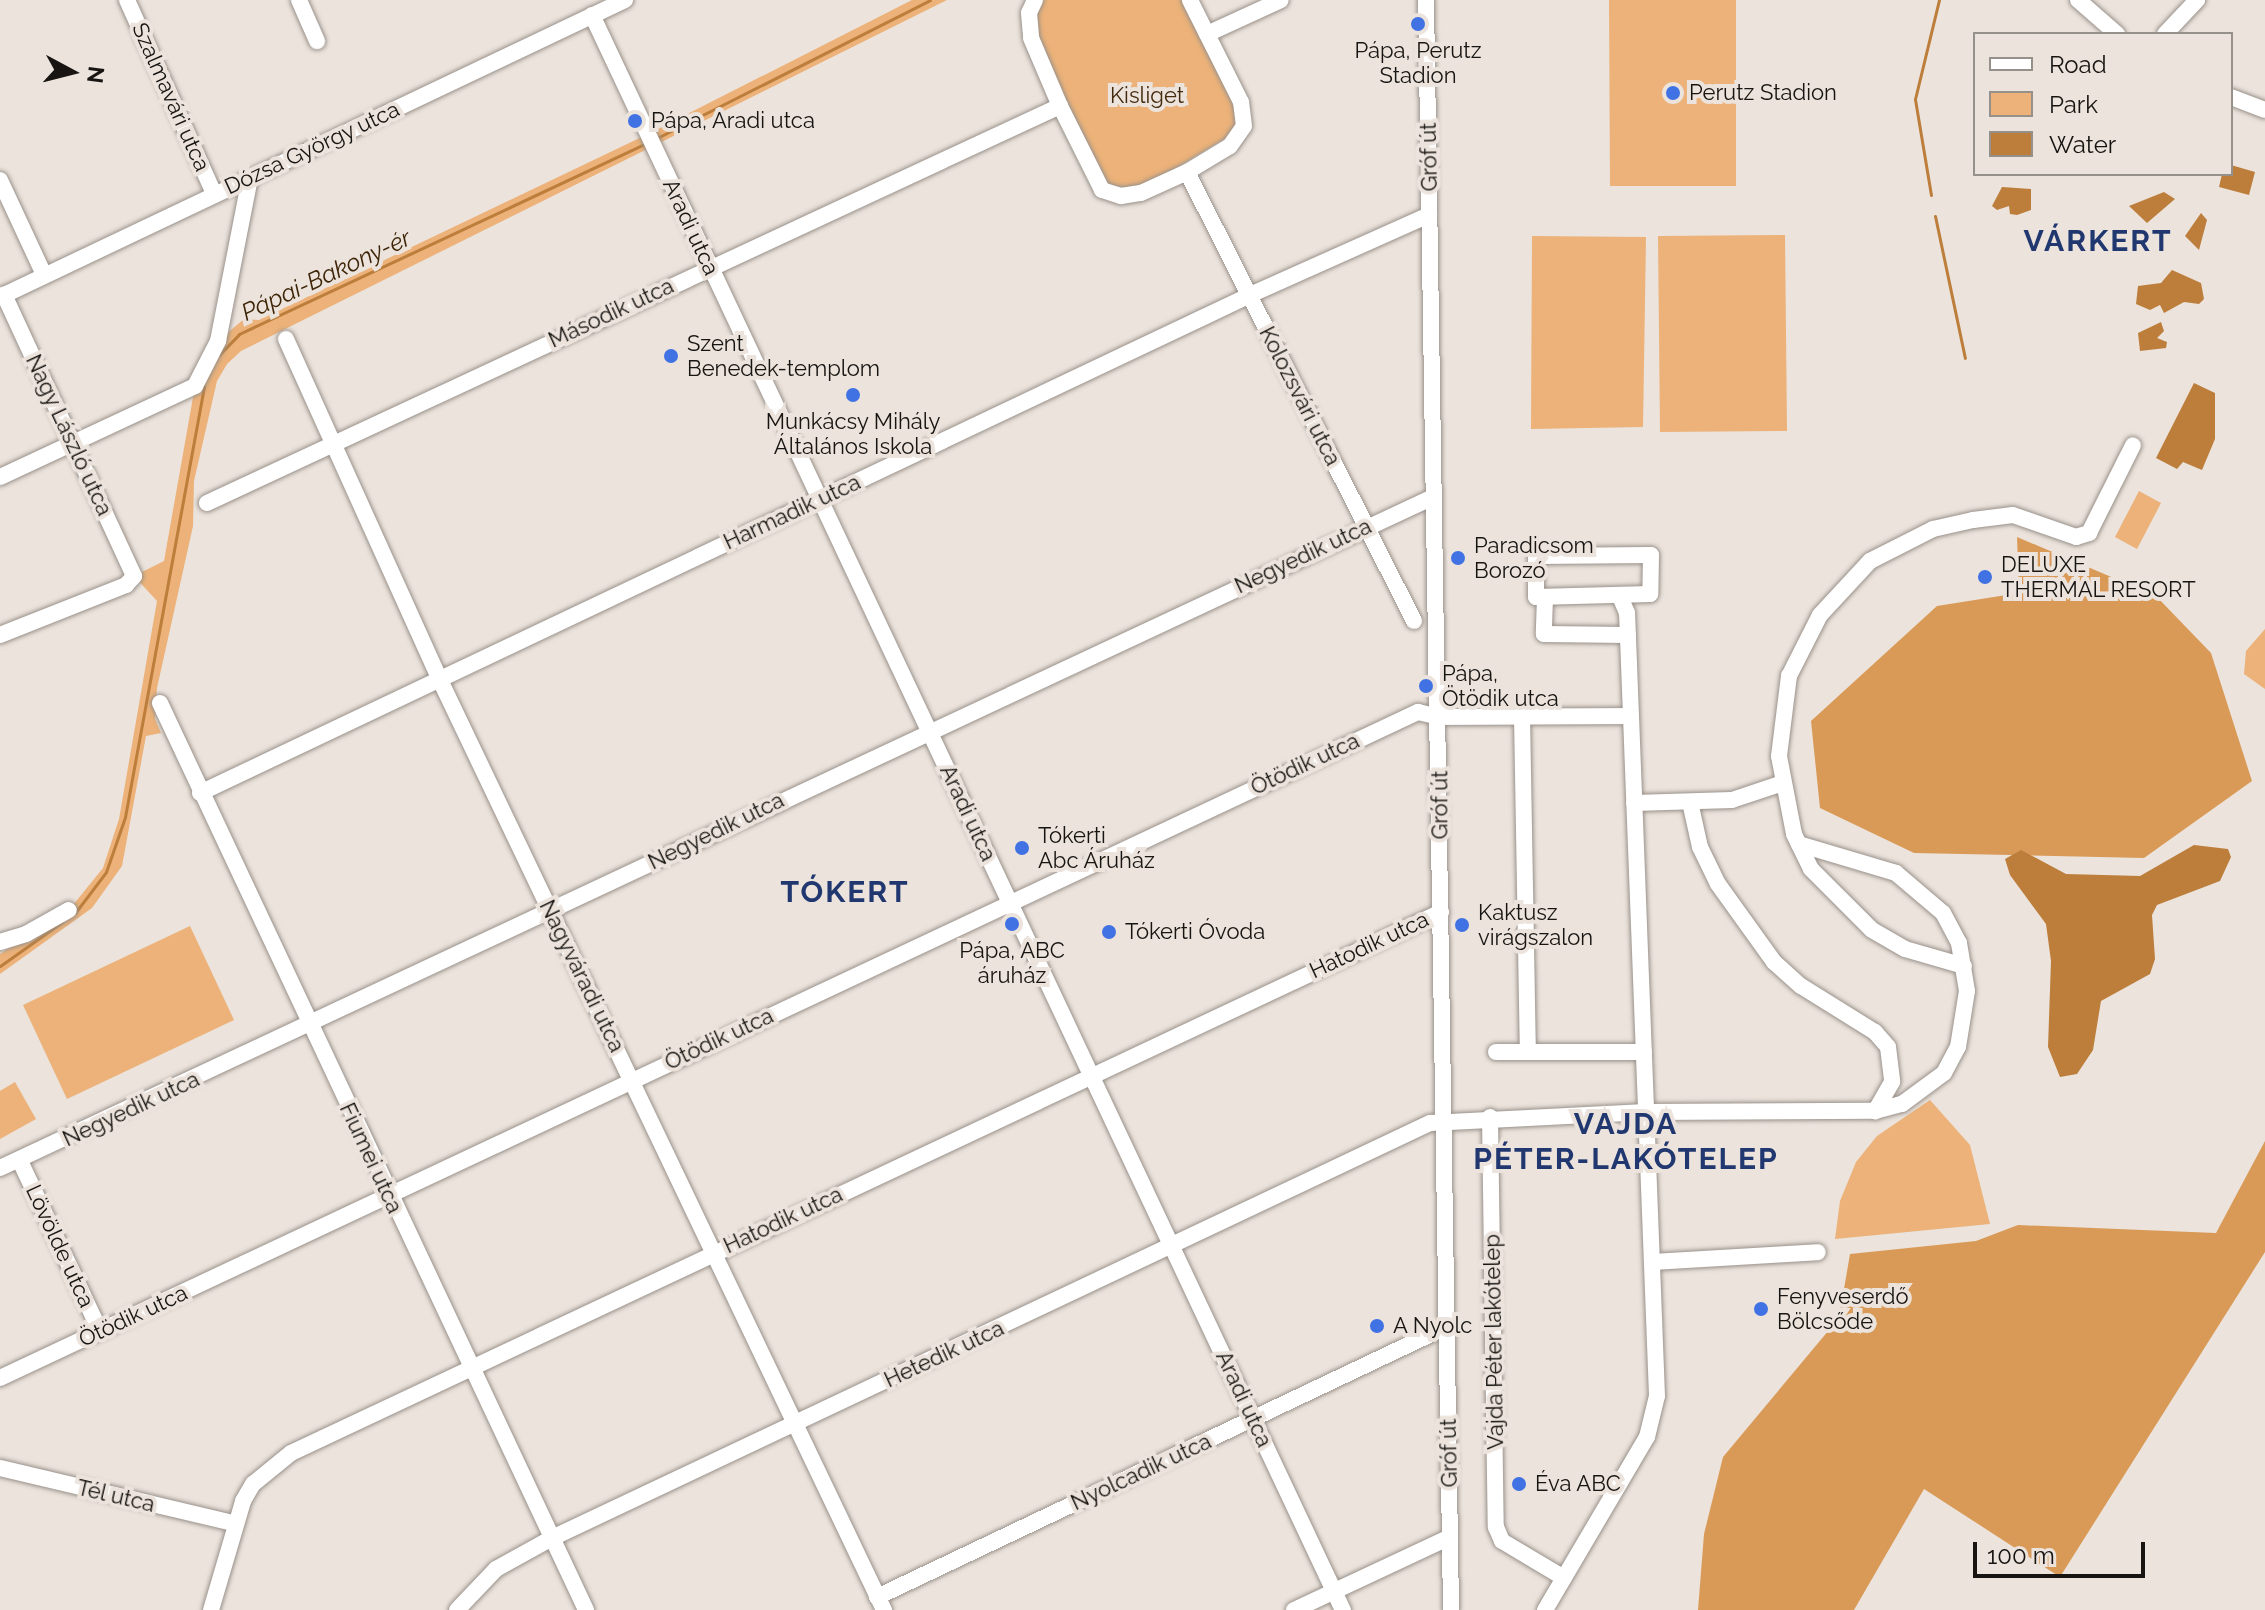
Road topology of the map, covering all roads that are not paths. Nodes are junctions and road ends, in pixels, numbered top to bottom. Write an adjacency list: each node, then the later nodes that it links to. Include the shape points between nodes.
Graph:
1 (299, 0): 14 (street)
2 (625, 0): 10 (street, Dózsa György utca)
3 (1035, 0): 16 (street, via 1029,13 1031,38)
4 (1190, 0): 13 (street)
5 (1281, 0): 13 (street)
6 (1426, 0): 22 (street, Gróf út)
7 (2078, 0): 11 (street)
8 (2197, 0): 12 (street)
9 (132, 2): 21 (street, Szalmavári utca)
10 (592, 15): 19 (street, Dózsa György utca); 23 (street, Aradi utca)
11 (2115, 32)
12 (2167, 32)
13 (1207, 34): 18 (street, via 1241,102 1244,126 1230,146)
14 (317, 41)
15 (2233, 98): 17 (street)
16 (1060, 106): 18 (street, via 1102,190 1121,196 1141,193); 23 (street, Második utca)
17 (2265, 110)
18 (1187, 172): 25 (street, Kolozsvári utca)
19 (250, 178): 21 (street, Dózsa György utca); 28 (street, via 218,341 195,386)
20 (0, 180): 24 (street)
21 (214, 194): 24 (street, Dózsa György utca)
22 (1429, 215): 25 (street, Harmadik utca); 32 (street, Gróf út)
23 (710, 266): 30 (street, Második utca); 33 (street, Aradi utca)
24 (44, 275): 26 (street, Dózsa György utca)
25 (1250, 295): 33 (street, Harmadik utca); 35 (street, Kolozsvári utca)
26 (2, 296): 28 (street, Nagy László utca)
27 (286, 339): 30 (street, Nagyváradi utca)
28 (71, 444): 31 (street); 39 (street, Nagy László utca, via 134,576 126,585)
29 (2133, 445): 47 (street, via 2089,533 2076,537 2013,515 1933,529 1888,549 1843,587 1807,636 1789,676 1781,715)
30 (333, 446): 34 (street, Második utca); 41 (street, Nagyváradi utca)
31 (0, 477)
32 (1433, 497): 35 (street, Negyedik utca); 45 (street, Gróf út)
33 (820, 499): 41 (street, Harmadik utca); 46 (street, Aradi utca)
34 (207, 503)
35 (1366, 527): 38 (street, Kolozsvári utca); 46 (street, Negyedik utca)
36 (1545, 598): 37 (street); 37 (street, via 1536,597 1536,556 1651,555 1650,594); 40 (street, via 1544,634)
37 (1621, 599): 40 (street)
38 (1414, 621)
39 (0, 635)
40 (1628, 635): 44 (street)
41 (440, 680): 48 (street, Harmadik utca); 54 (street, Nagyváradi utca)
42 (160, 703): 48 (street, Fiumei utca)
43 (1522, 716): 44 (street); 45 (street); 60 (street)
44 (1631, 716): 50 (street)
45 (1440, 717): 52 (street, Ötödik utca, via 1418,712); 55 (street, Gróf út)
46 (928, 729): 52 (street, Aradi utca); 54 (street, Negyedik utca)
47 (1783, 783): 49 (street, via 1732,800); 51 (street)
48 (200, 793): 58 (street, Fiumei utca)
49 (1690, 802): 50 (street); 64 (street, via 1700,847 1718,884 1774,962 1801,986 1875,1032 1888,1047 1892,1082)
50 (1634, 803): 61 (street)
51 (1799, 844): 57 (street, via 1811,869 1871,929 1905,949); 57 (street, via 1874,864 1923,892 1943,913)
52 (1009, 901): 62 (street, Aradi utca); 63 (street, Ötödik utca)
53 (69, 910): 56 (street)
54 (550, 911): 58 (street, Negyedik utca); 63 (street, Nagyváradi utca)
55 (1441, 912): 62 (street, Hatodik utca); 67 (street, Gróf út)
56 (0, 942)
57 (1964, 966): 64 (street, via 1966,1021 1944,1073 1902,1104)
58 (308, 1025): 68 (street, Negyedik utca); 70 (street, Fiumei utca)
59 (1496, 1052): 60 (street)
60 (1528, 1052): 61 (street)
61 (1644, 1052): 65 (street)
62 (1091, 1074): 71 (street, Aradi utca); 73 (street, Hatodik utca)
63 (632, 1080): 70 (street, Ötödik utca); 73 (street, Nagyváradi utca)
64 (1875, 1111): 65 (street)
65 (1646, 1112): 66 (street); 74 (street)
66 (1490, 1117): 67 (street); 85 (street, Vajda Péter lakótelep, via 1496,1527 1502,1541)
67 (1445, 1119): 71 (street, Hetedik utca); 75 (street, Gróf út)
68 (20, 1161): 69 (street, Negyedik utca); 76 (street, Lövölde utca)
69 (0, 1168)
70 (389, 1196): 76 (street, Ötödik utca); 77 (street, Fiumei utca)
71 (1172, 1247): 79 (street, Aradi utca); 80 (street, Hetedik utca)
72 (1818, 1252): 74 (street)
73 (712, 1254): 77 (street, Hatodik utca); 80 (street, Nagyváradi utca)
74 (1652, 1262): 85 (street, via 1655,1419)
75 (1448, 1326): 79 (street, Nyolcadik utca); 83 (street, Gróf út)
76 (100, 1331): 78 (street, Ötödik utca)
77 (470, 1365): 82 (street, Hatodik utca, via 291,1453 253,1484); 84 (street, Fiumei utca)
78 (0, 1378)
79 (1253, 1418): 86 (street, Aradi utca); 87 (street, Nyolcadik utca)
80 (795, 1424): 84 (street, Hetedik utca); 87 (street, Nagyváradi utca)
81 (0, 1468): 82 (street, Tél utca)
82 (233, 1523): 88 (street, Hatodik utca)
83 (1450, 1537): 86 (street); 93 (street, Gróf út)
84 (552, 1538): 89 (street, Hetedik utca, via 496,1569); 90 (street, Fiumei utca)
85 (1564, 1578): 94 (street)
86 (1334, 1591): 91 (street); 92 (street, Aradi utca)
87 (881, 1603)
88 (211, 1610)
89 (457, 1610)
90 (586, 1610)
91 (1294, 1610)
92 (1343, 1610)
93 (1451, 1610)
94 (1545, 1610)

